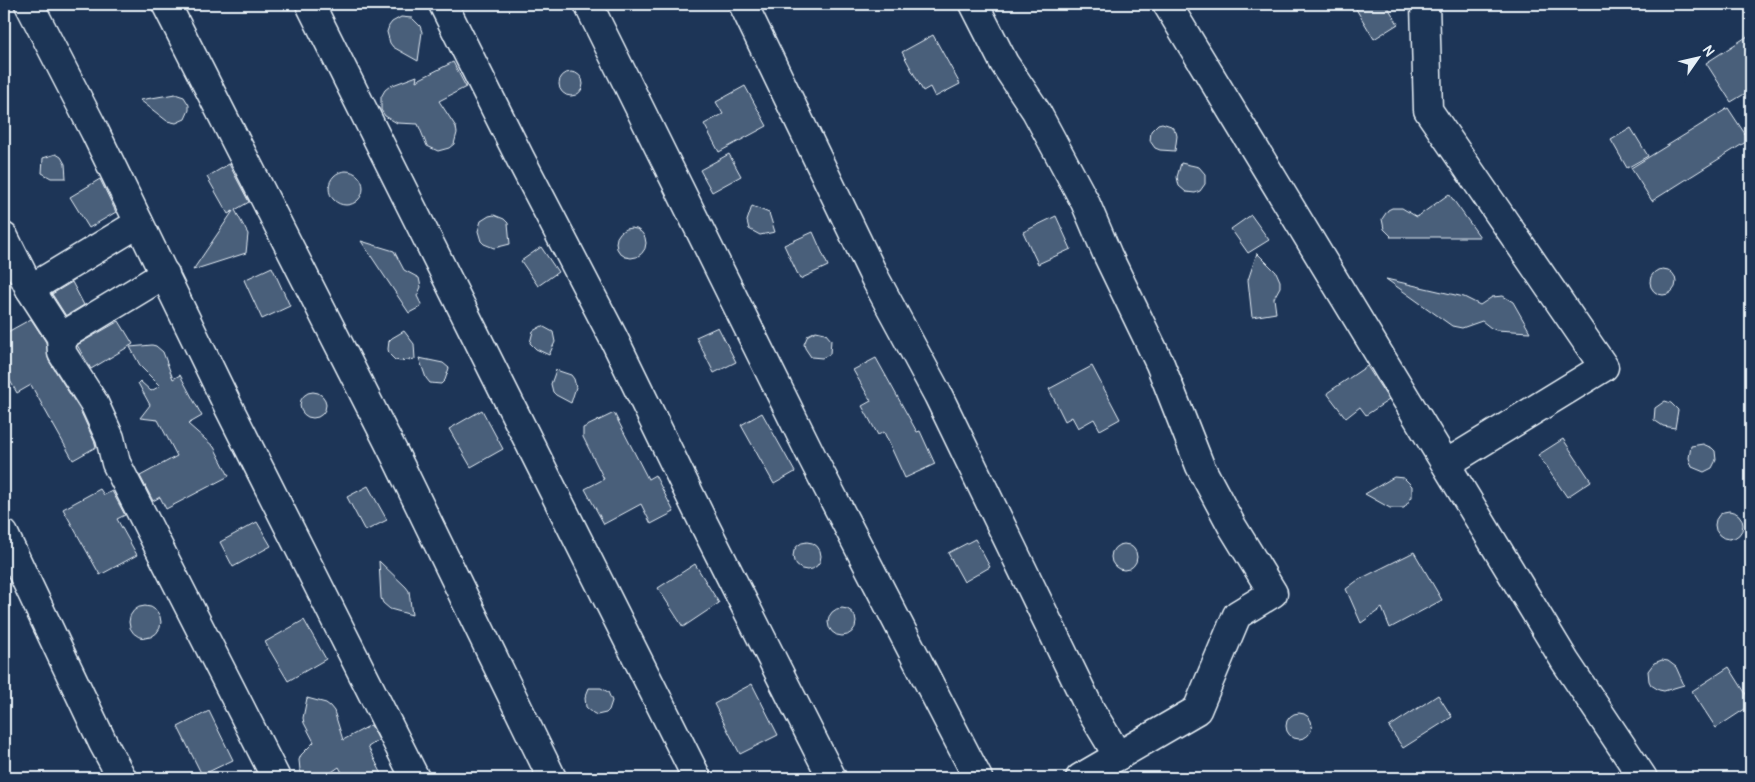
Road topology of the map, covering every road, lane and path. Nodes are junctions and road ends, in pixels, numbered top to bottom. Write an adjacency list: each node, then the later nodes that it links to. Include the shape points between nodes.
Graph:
1 (29, 4): 10 (street)
2 (166, 4): 21 (street, via 396,455)
3 (310, 4): 22 (street)
4 (443, 4): 23 (street)
5 (588, 4): 24 (street, via 812,457)
6 (743, 4): 17 (street, via 876,280 938,395 1091,711)
7 (974, 4): 17 (street, via 1004,63 1036,112 1085,202 1160,364 1200,466 1273,593 1237,614 1197,710)
8 (1167, 4): 15 (street)
9 (1425, 4): 15 (street, via 1428,110 1604,367)
10 (139, 223): 12 (street); 13 (street)
11 (4, 237): 13 (street)
12 (165, 274): 14 (street); 20 (street)
13 (30, 289): 14 (street)
14 (61, 337): 19 (street, via 62,353 94,404 110,438 116,463)
15 (1446, 464): 26 (street, via 1564,661)
16 (4, 534): 18 (street)
17 (1118, 756): 25 (street)
18 (122, 778)
19 (276, 778)
20 (416, 778)
21 (552, 778)
22 (697, 778)
23 (832, 778)
24 (978, 778)
25 (1080, 778)
26 (1643, 778)

